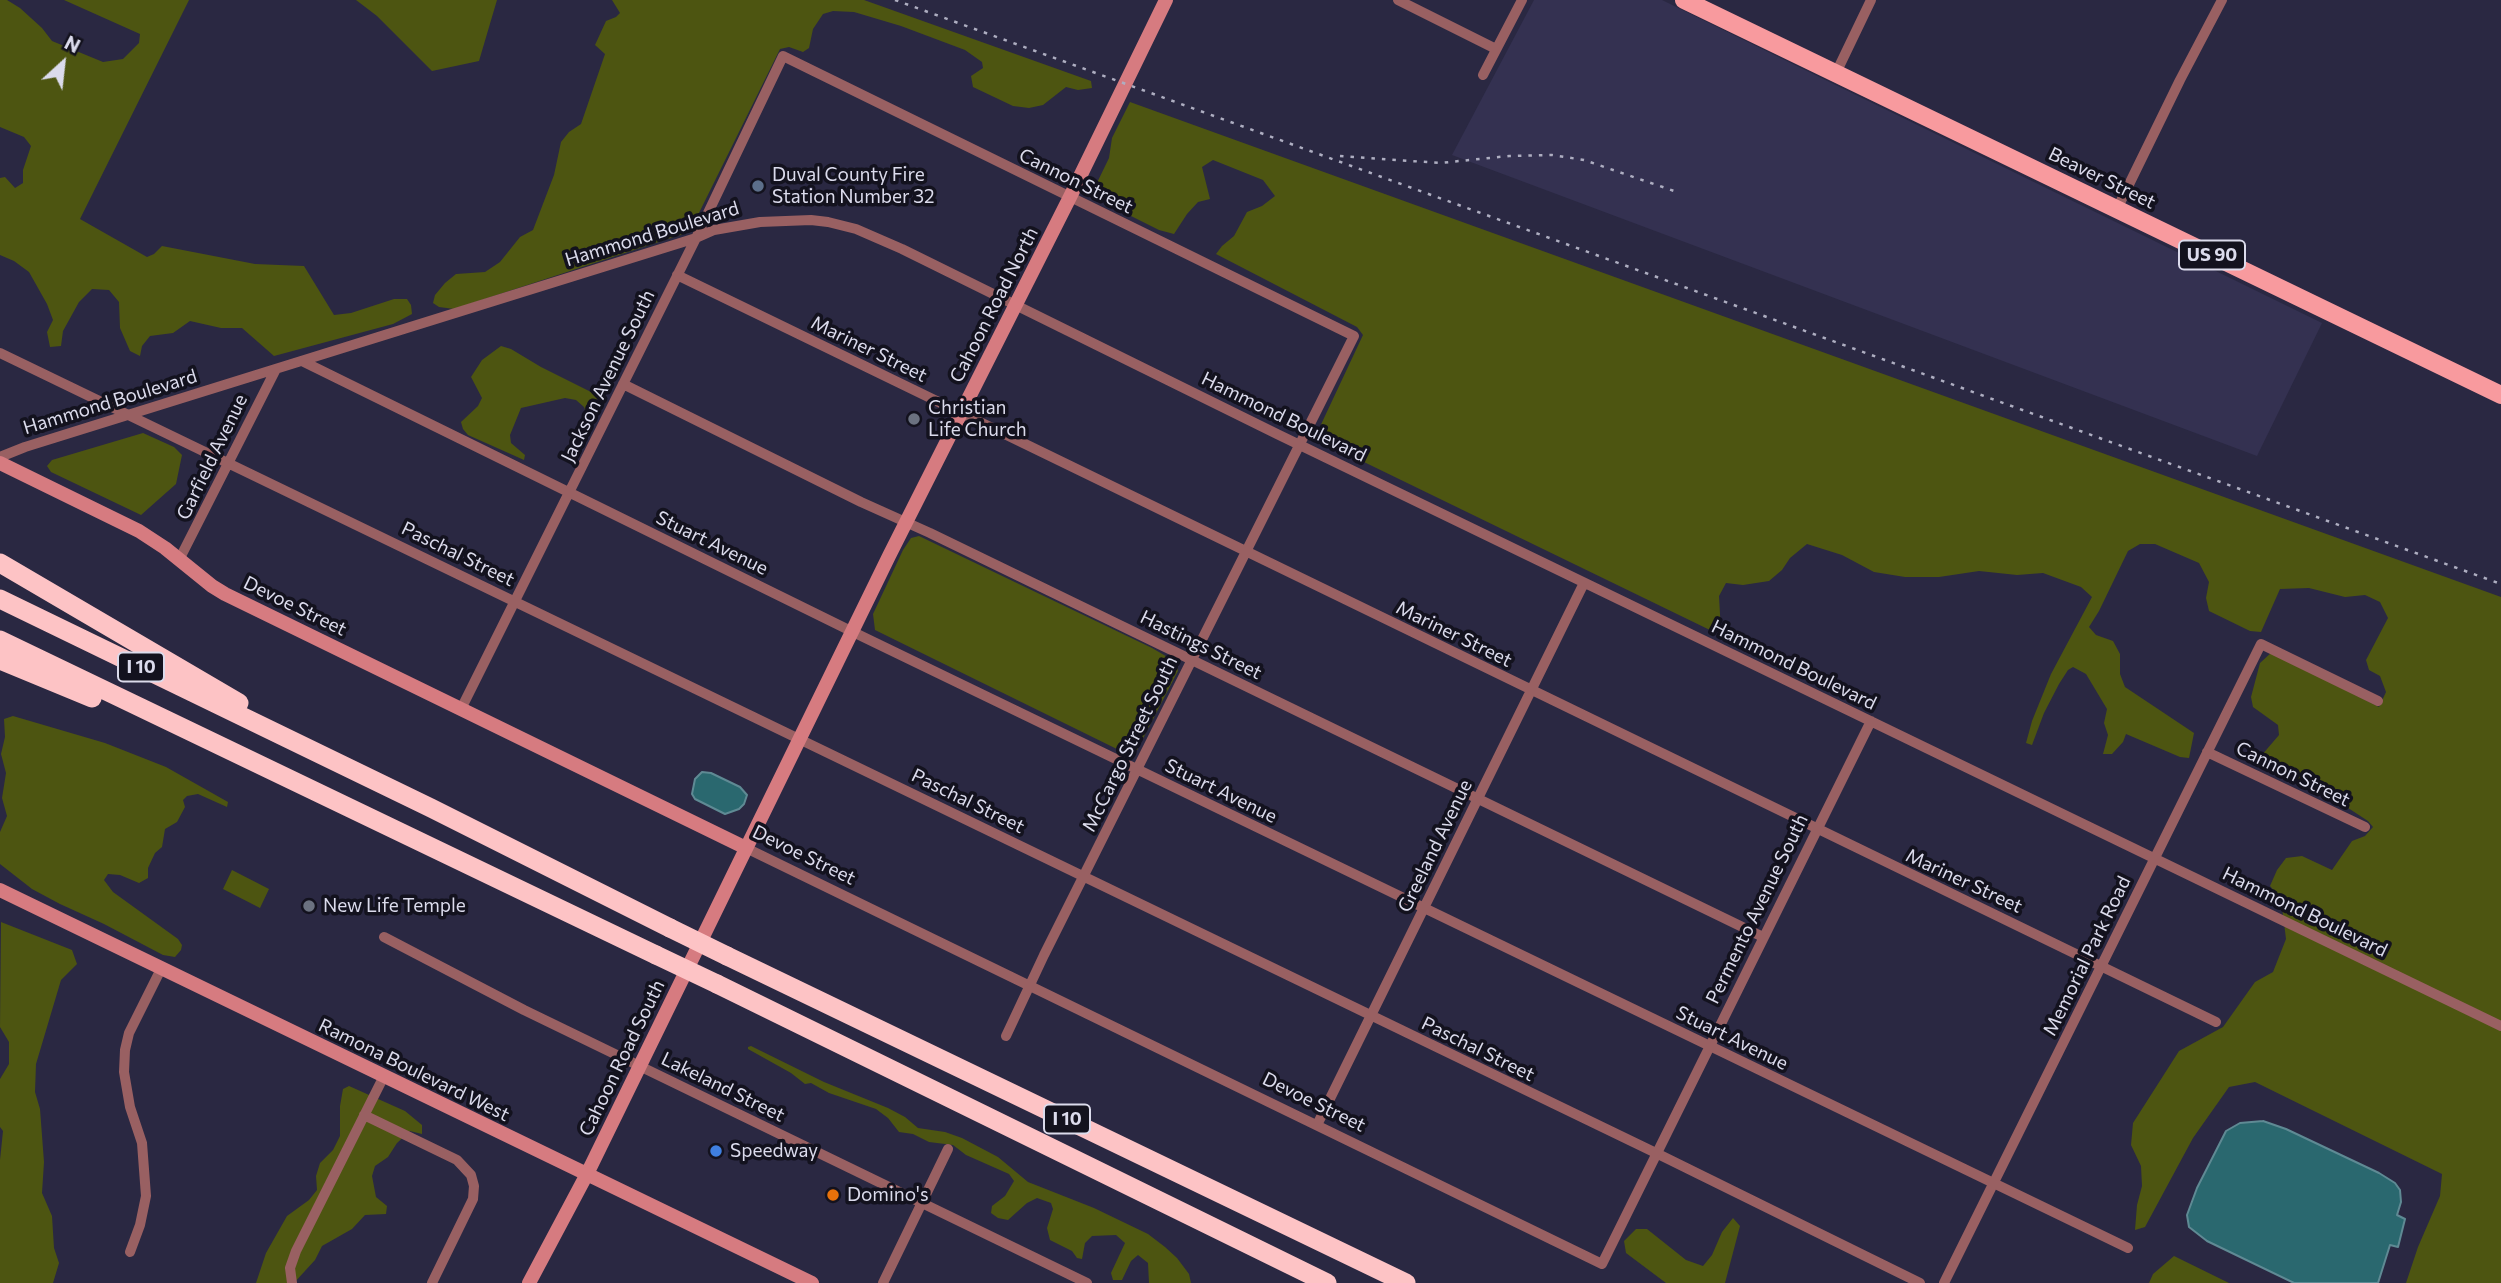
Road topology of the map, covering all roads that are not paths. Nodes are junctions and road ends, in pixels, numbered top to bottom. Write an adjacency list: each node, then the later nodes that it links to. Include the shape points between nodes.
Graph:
1 (1166, 0): 11 (street, Cahoon Road North)
2 (1398, 0): 7 (street)
3 (1522, 0): 7 (street)
4 (1684, 0): 9 (main road, Beaver Street / US 90)
5 (1871, 0): 9 (street)
6 (2222, 0): 12 (street)
7 (1496, 49): 10 (street)
8 (783, 56): 11 (street, Cannon Street); 13 (street, Jackson Avenue South)
9 (1836, 74): 12 (main road, Beaver Street / US 90)
10 (1483, 75)
11 (1070, 197): 15 (street, Cahoon Road North); 16 (street, Cannon Street)
12 (2117, 209): 21 (main road, Beaver Street / US 90)
13 (696, 238): 14 (street, Jackson Avenue South); 15 (street, Hammond Boulevard, via 760,222 828,222 879,238); 18 (street, Hammond Boulevard)
14 (677, 275): 20 (street, Jackson Avenue South); 22 (street, Mariner Street)
15 (1015, 306): 22 (street, Cahoon Road North); 24 (street, Hammond Boulevard)
16 (1354, 336): 24 (street, McCargo Street South)
17 (0, 353): 23 (street, Paschal Street)
18 (302, 361): 19 (street, Hammond Boulevard); 28 (street, Stuart Avenue)
19 (276, 369): 23 (street, Hammond Boulevard); 27 (street, Garfield Avenue)
20 (623, 384): 28 (street, Jackson Avenue South); 29 (street, Hastings Street)
21 (2501, 395)
22 (961, 414): 29 (street, Cahoon Road North); 30 (street, Mariner Street)
23 (129, 415): 25 (street, Hammond Boulevard); 27 (street, Paschal Street)
24 (1300, 445): 30 (street, McCargo Street South); 33 (street, Hammond Boulevard)
25 (0, 457)
26 (0, 463): 31 (street, Devoe Street, via 139,531)
27 (229, 463): 31 (street, Garfield Avenue); 35 (street, Paschal Street)
28 (569, 493): 35 (street, Jackson Avenue South); 36 (street, Stuart Avenue)
29 (907, 523): 36 (street, Cahoon Road North); 39 (street, Hastings Street)
30 (1247, 552): 39 (street, McCargo Street South); 40 (street, Mariner Street)
31 (179, 560): 42 (street, Devoe Street, via 225,594)
32 (0, 563): 44 (highway, via 231,697)
33 (1584, 583): 40 (street, Greeland Avenue); 43 (street, Hammond Boulevard)
34 (0, 599): 44 (highway, I 10)
35 (515, 602): 42 (street, Jackson Avenue South); 45 (street, Paschal Street)
36 (853, 632): 45 (street, Cahoon Road North); 48 (street, Stuart Avenue)
37 (0, 640): 47 (highway, I 10)
38 (0, 660): 47 (highway)
39 (1192, 660): 48 (street, McCargo Street South); 49 (street, Hastings Street)
40 (1531, 690): 49 (street, Greeland Avenue); 51 (street, Mariner Street)
41 (2378, 701): 46 (street, Memorial Park Road, via 2260,643)
42 (461, 709): 52 (street, Devoe Street)
43 (1871, 721): 51 (street, Permento Avenue South); 53 (street, Hammond Boulevard)
44 (282, 736): 88 (highway, I 10, bridge)
45 (800, 741): 52 (street); 54 (street, Paschal Street)
46 (2207, 752): 50 (street, Cannon Street); 53 (street, Memorial Park Road)
47 (252, 762): 75 (highway, I 10, bridge)
48 (1137, 769): 54 (street, McCargo Street South); 56 (street, Stuart Avenue)
49 (1477, 798): 56 (street, Greeland Avenue); 58 (street, Hastings Street)
50 (2365, 827)
51 (1816, 830): 58 (street, Permento Avenue South); 59 (street, Mariner Street)
52 (746, 848): 61 (street, Devoe Street); 67 (street, Cahoon Road South)
53 (2154, 858): 59 (street, Memorial Park Road); 64 (street, Hammond Boulevard)
54 (1084, 877): 61 (street, McCargo Street South); 62 (street, Paschal Street)
55 (0, 890): 60 (street, Ramona Boulevard West)
56 (1424, 908): 62 (street, Greeland Avenue); 66 (street, Stuart Avenue)
57 (384, 937): 67 (street, Lakeland Street)
58 (1763, 937): 66 (street, Permento Avenue South)
59 (2101, 967): 63 (street, Mariner Street); 74 (street, Memorial Park Road)
60 (161, 969): 68 (street, Ramona Boulevard West); 78 (street, via 125,1050 124,1072 142,1143 146,1196)
61 (1030, 986): 65 (street, McCargo Street South); 70 (street, Devoe Street)
62 (1369, 1016): 70 (street, Greeland Avenue); 72 (street, Paschal Street)
63 (2216, 1022)
64 (2501, 1026)
65 (1006, 1036)
66 (1709, 1046): 72 (street, Permento Avenue South); 74 (street, Stuart Avenue)
67 (639, 1066): 73 (street, Cahoon Road South); 76 (street, Lakeland Street)
68 (384, 1076): 69 (street); 73 (street, Ramona Boulevard West)
69 (365, 1115): 80 (street, via 296,1251 290,1268); 81 (street, via 457,1160 471,1175 473,1199)
70 (1317, 1125): 79 (street, Devoe Street)
71 (948, 1149): 76 (street)
72 (1656, 1153): 79 (street, Permento Avenue South); 89 (street, Paschal Street)
73 (587, 1174): 82 (street, Cahoon Road South); 83 (street, Ramona Boulevard West)
74 (1993, 1183): 77 (street, Stuart Avenue); 90 (street, Memorial Park Road)
75 (1157, 1199): 86 (highway, via 1190,1225); 87 (highway, I 10)
76 (922, 1203): 84 (street); 85 (street, Lakeland Street)
77 (2128, 1248)
78 (130, 1252)
79 (1602, 1264)
80 (292, 1283)
81 (432, 1283)
82 (529, 1283)
83 (812, 1283)
84 (883, 1283)
85 (1087, 1283)
86 (1298, 1283)
87 (1328, 1283)
88 (1406, 1283)
89 (1920, 1283)
90 (1944, 1283)

